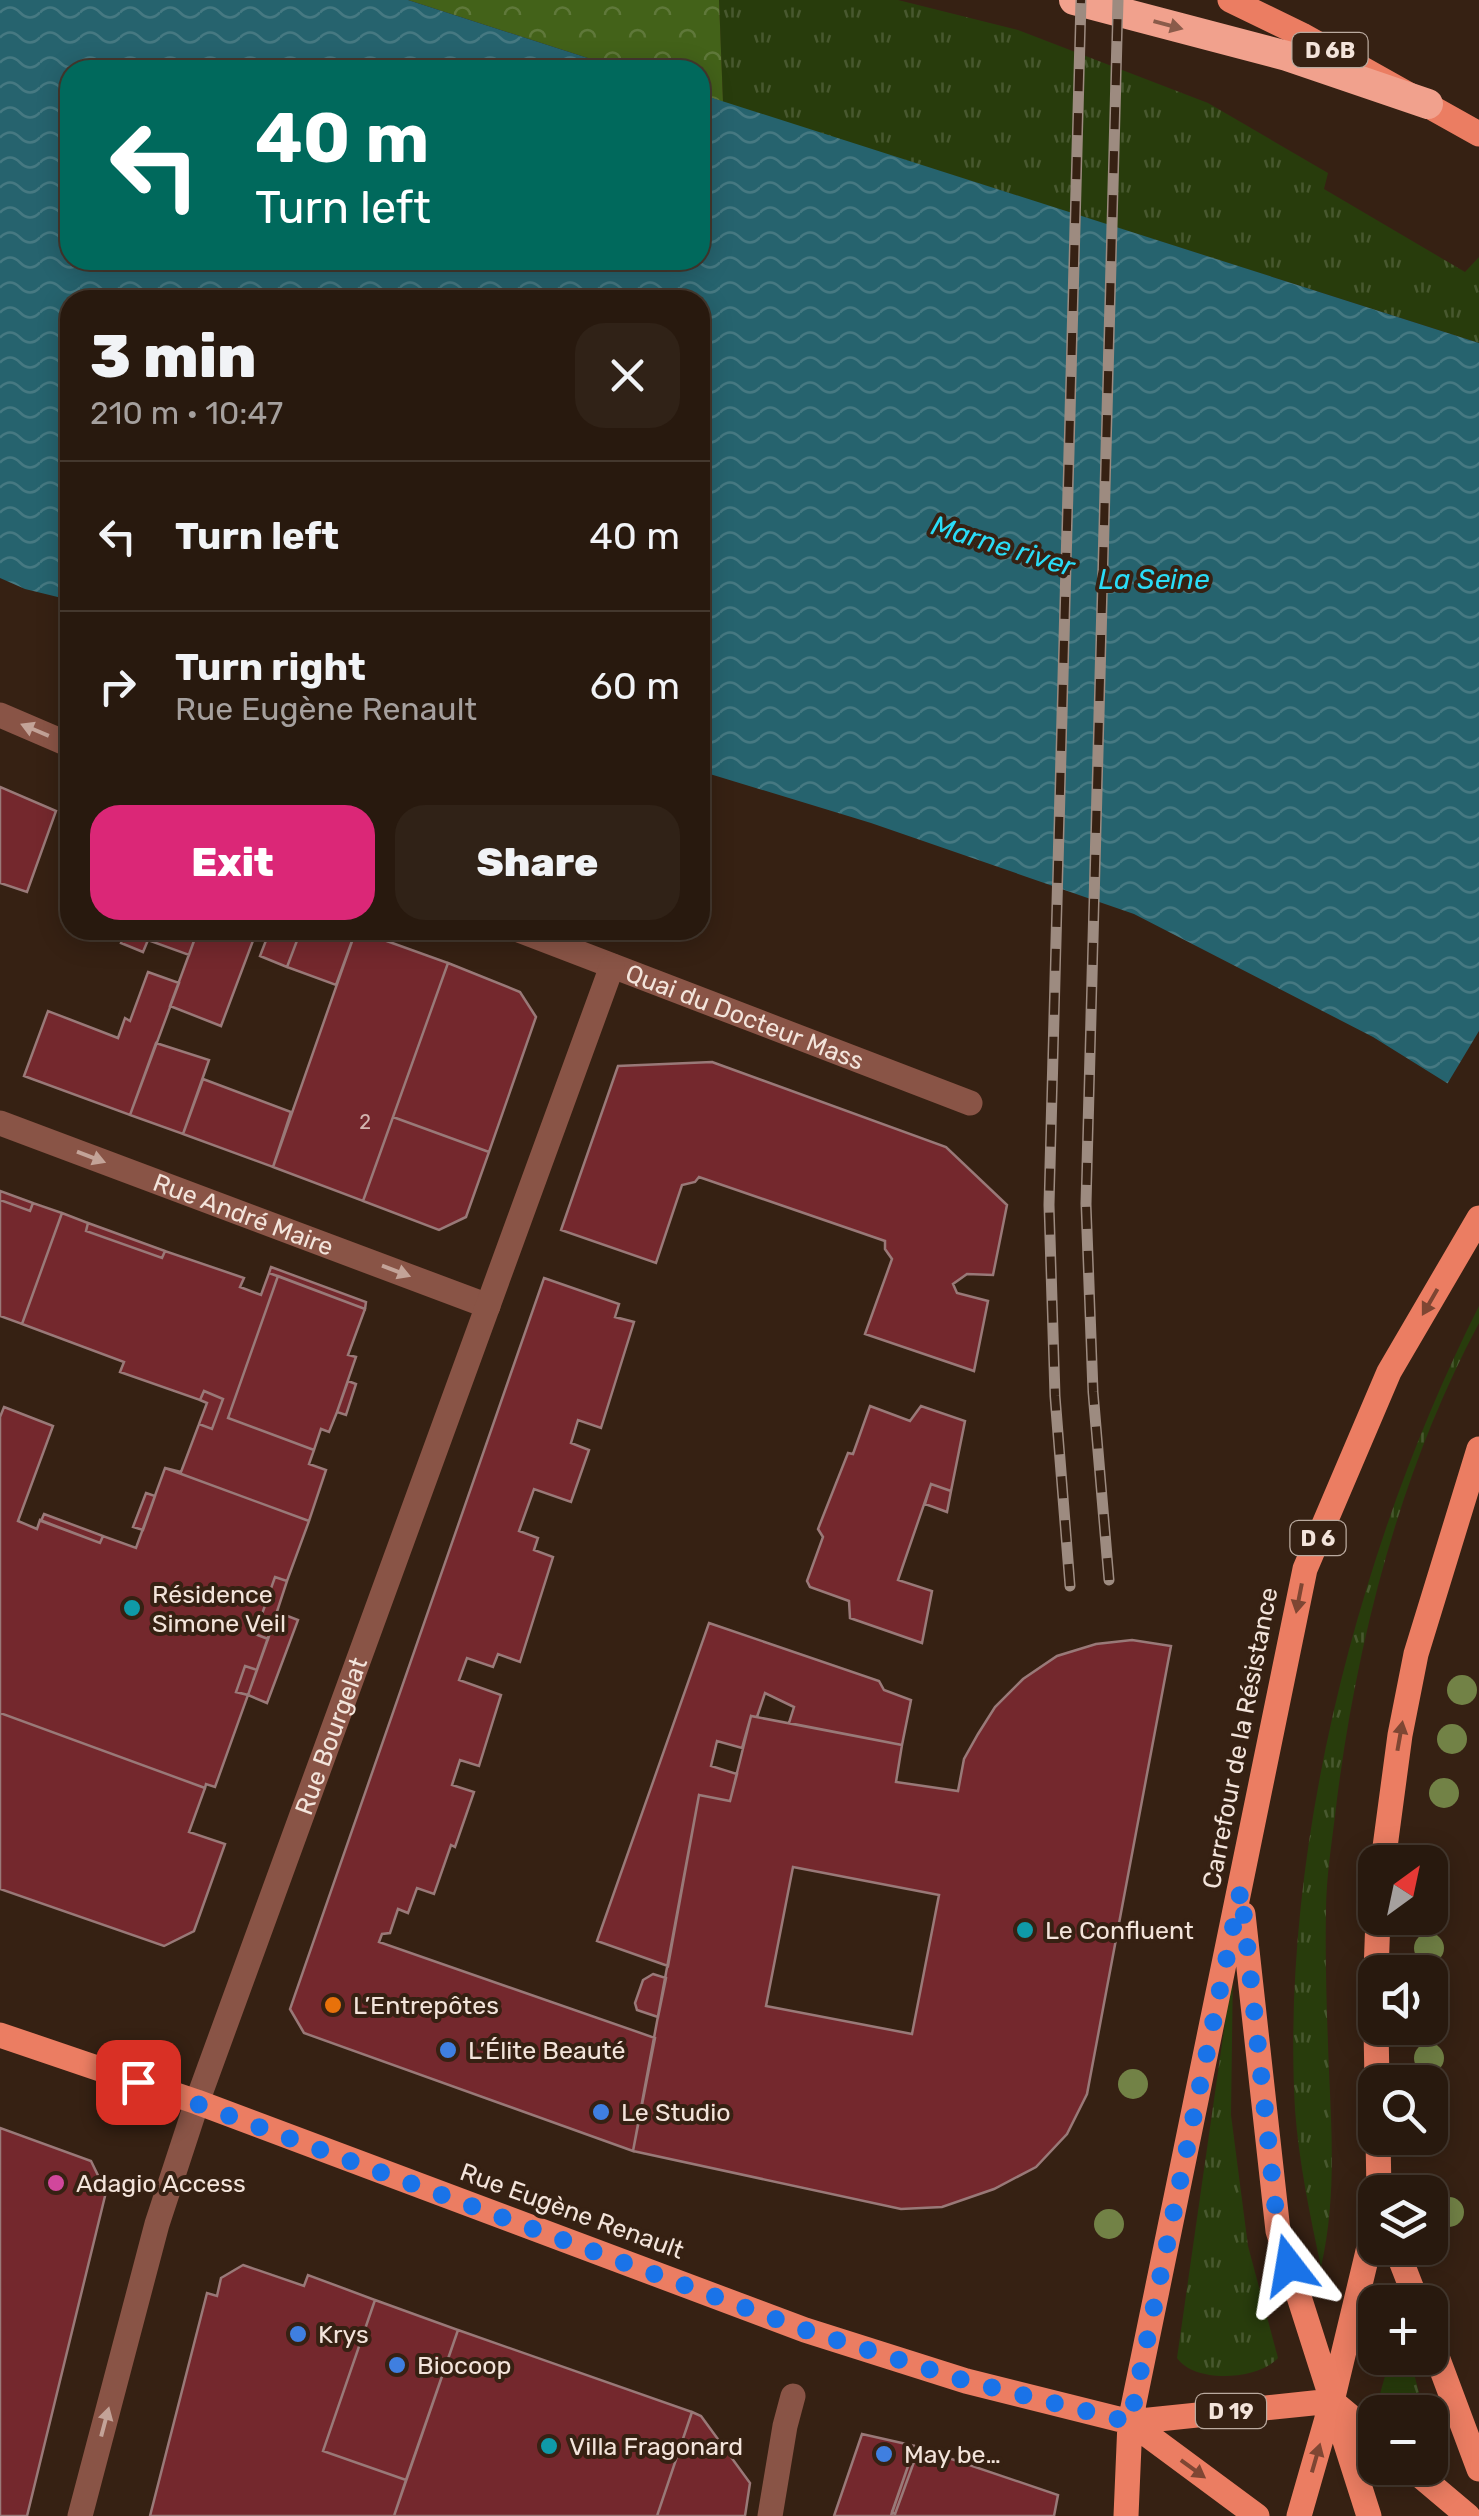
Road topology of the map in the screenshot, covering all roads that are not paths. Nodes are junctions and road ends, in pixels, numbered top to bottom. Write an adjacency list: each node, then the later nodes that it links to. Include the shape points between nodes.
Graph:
1 (1074, 0): 3 (highway, one-way to 3, via 1287,56)
2 (1230, 0): 3 (main road, D 6B)
3 (1428, 104): 4 (main road, D 6B)
4 (1479, 134)
5 (0, 715): 6 (street, one-way to 5)
6 (60, 741)
7 (545, 940): 8 (street, Quai du Docteur Mass)
8 (612, 966): 9 (street, Quai du Docteur Mass); 12 (street, Rue Bourgelat)
9 (970, 1104)
10 (0, 1123): 12 (street, Rue André Maire, one-way to 12)
11 (1479, 1218): 15 (main road, Carrefour de la Résistance / D 6, one-way to 15, via 1389,1372 1305,1569)
12 (488, 1306): 17 (street, Rue Bourgelat)
13 (1479, 1450): 14 (main road, one-way to 13, via 1416,1654)
14 (1385, 1845)
15 (1241, 1889): 21 (main road, via 1278,2231); 22 (main road, Carrefour de la Résistance / D 6)
16 (0, 2035): 17 (main road, Rue Eugène Renault / D 19)
17 (196, 2102): 22 (main road, Rue Eugène Renault / D 19, via 805,2330 966,2381); 26 (street, Rue Bourgelat, one-way to 17)
18 (1365, 2265): 21 (main road)
19 (1444, 2375): 24 (main road)
20 (793, 2396): 27 (street)
21 (1332, 2401): 22 (main road, D 19); 23 (main road); 30 (main road, one-way to 21); 31 (main road)
22 (1130, 2422): 28 (main road, D 6); 29 (main road, D 19, one-way to 29)
23 (1358, 2423)
24 (1479, 2470)
25 (1431, 2485): 32 (main road)
26 (80, 2516)
27 (770, 2516)
28 (1126, 2516)
29 (1257, 2516)
30 (1299, 2516)
31 (1368, 2516)
32 (1468, 2516)

